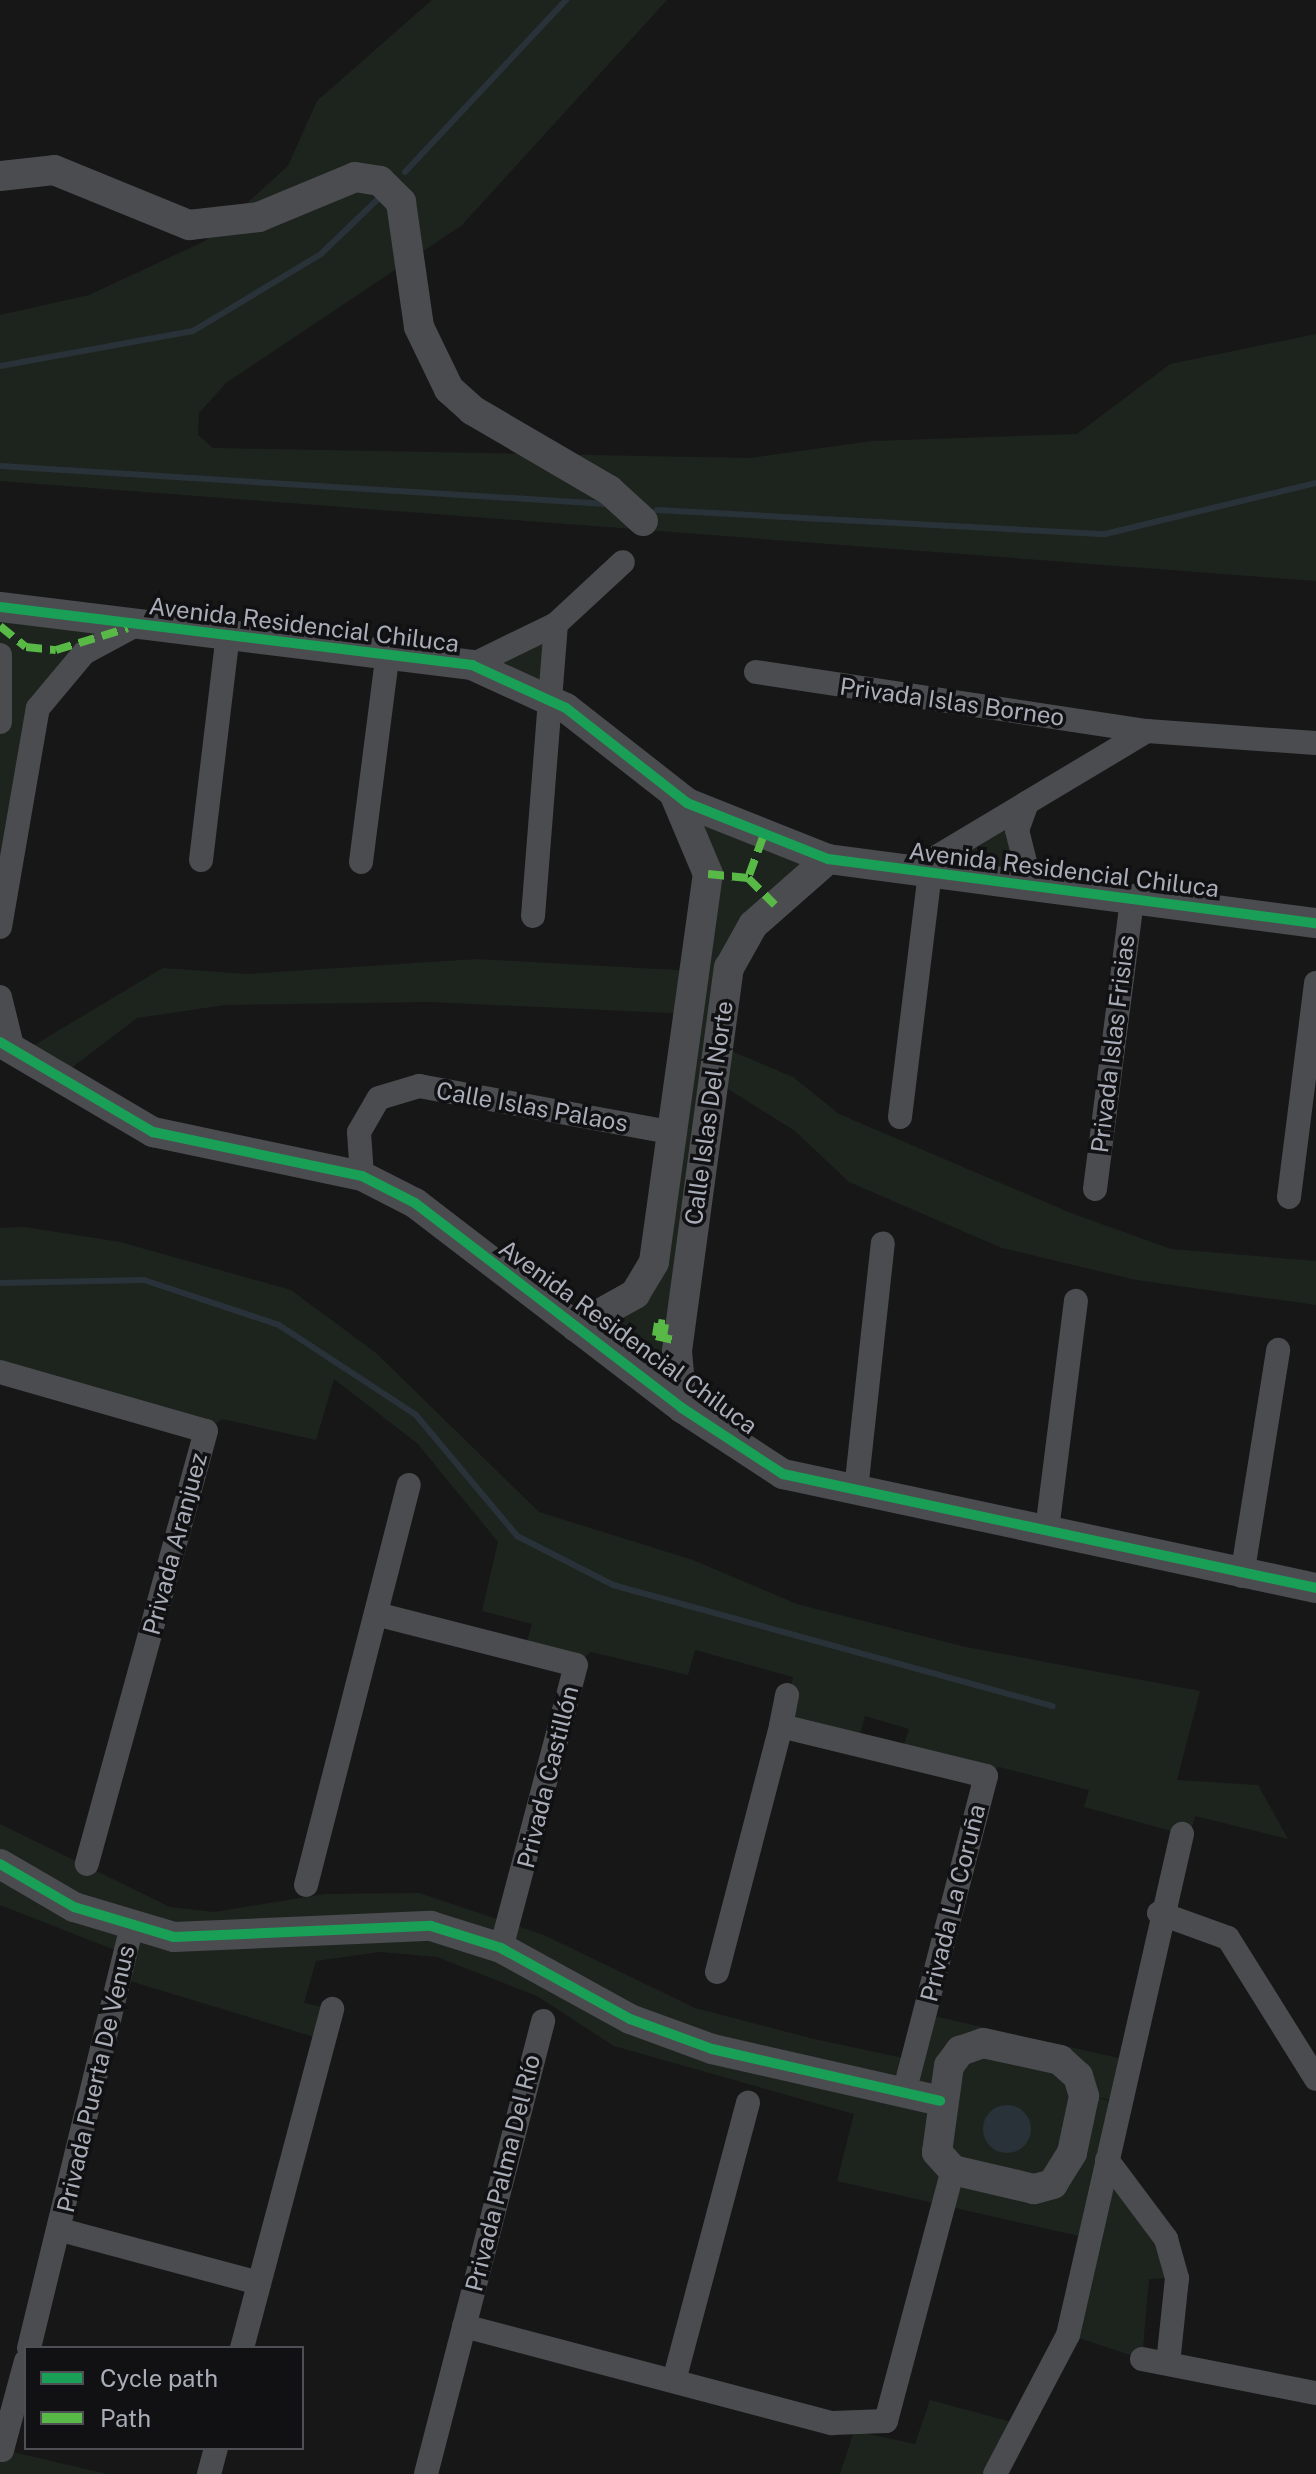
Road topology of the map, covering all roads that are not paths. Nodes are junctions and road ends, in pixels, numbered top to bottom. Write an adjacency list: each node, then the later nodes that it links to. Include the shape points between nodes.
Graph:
1 (0, 176): 2 (street, via 54,170 189,225 259,217 355,177 380,181 401,202 419,327 449,389 609,490)
2 (643, 521)
3 (623, 562): 5 (street)
4 (0, 607): 6 (street, Avenida Residencial Chiluca)
5 (556, 624): 10 (street); 12 (street)
6 (134, 626): 7 (street, Avenida Residencial Chiluca); 26 (street, via 84,653 38,708)
7 (228, 633): 8 (street, Avenida Residencial Chiluca); 19 (street)
8 (388, 651): 10 (street, Avenida Residencial Chiluca); 20 (street)
9 (0, 655): 13 (street)
10 (472, 665): 12 (street, Avenida Residencial Chiluca)
11 (756, 672): 14 (street, Privada Islas Borneo)
12 (553, 701): 16 (street, Avenida Residencial Chiluca); 24 (street)
13 (0, 722)
14 (1147, 731): 15 (street, Privada Islas Borneo); 17 (street)
15 (1316, 743)
16 (674, 793): 18 (street, Avenida Residencial Chiluca, via 738,828); 31 (street, Calle Islas Del Norte, via 708,874)
17 (1027, 803): 21 (street); 22 (street, via 1017,830)
18 (828, 859): 21 (street, Avenida Residencial Chiluca); 40 (street, Calle Islas Del Norte, via 753,925 729,968 677,1351)
19 (201, 860)
20 (361, 862)
21 (922, 872): 22 (street, Avenida Residencial Chiluca); 30 (street)
22 (1031, 886): 23 (street, Avenida Residencial Chiluca)
23 (1132, 899): 25 (street, Avenida Residencial Chiluca); 33 (street, Privada Islas Frisias)
24 (533, 916)
25 (1316, 923)
26 (0, 927)
27 (1316, 983): 34 (street)
28 (0, 997): 29 (street)
29 (6, 1044): 32 (street, Avenida Residencial Chiluca, via 64,1085 175,1141)
30 (900, 1117)
31 (675, 1133): 32 (street, Calle Islas Palaos, via 419,1086 379,1098 359,1132); 37 (street, Calle Islas Del Norte, via 654,1262 635,1294)
32 (362, 1176): 37 (street, Avenida Residencial Chiluca, via 415,1203)
33 (1095, 1189)
34 (1289, 1197)
35 (883, 1243): 42 (street)
36 (1076, 1301): 43 (street)
37 (576, 1327): 40 (street, Avenida Residencial Chiluca)
38 (1278, 1350): 44 (street)
39 (0, 1372): 51 (street, Privada Aranjuez, via 206,1431)
40 (682, 1408): 42 (street, Avenida Residencial Chiluca, via 783,1474)
41 (409, 1485): 46 (street)
42 (856, 1490): 43 (street, Avenida Residencial Chiluca)
43 (1047, 1530): 44 (street, Avenida Residencial Chiluca)
44 (1242, 1576): 45 (street, Avenida Residencial Chiluca)
45 (1316, 1588)
46 (376, 1614): 52 (street); 55 (street, Privada Castillón, via 576,1665)
47 (787, 1695): 48 (street)
48 (781, 1726): 56 (street); 60 (street, Privada La Coruña, via 986,1776)
49 (1182, 1834): 53 (street)
50 (0, 1864): 54 (street)
51 (87, 1864)
52 (306, 1885)
53 (1159, 1913): 59 (street, via 1228,1938); 63 (street)
54 (131, 1929): 55 (street, via 214,1940 372,1923 431,1926); 68 (street, Privada Puerta De Venus)
55 (501, 1948): 60 (street, via 630,2019 712,2049)
56 (717, 1972)
57 (332, 2009): 69 (street)
58 (543, 2021): 70 (street, Privada Palma Del Río)
59 (1316, 2079)
60 (904, 2093): 62 (street)
61 (1084, 2096): 62 (street, via 1078,2076 1060,2060 983,2043 960,2051); 63 (street); 65 (street)
62 (940, 2101): 67 (street, via 936,2143)
63 (1120, 2102): 66 (street)
64 (748, 2103): 76 (street)
65 (1072, 2153): 66 (street); 67 (street, via 1053,2184 1034,2189)
66 (1107, 2160): 74 (street, via 1166,2239 1177,2278); 82 (street, via 1068,2335)
67 (953, 2170): 76 (street, Privada Palma Del Río, via 886,2421 832,2423)
68 (61, 2230): 69 (street, Privada Puerta De Venus); 71 (street, Privada Puerta De Venus)
69 (259, 2283): 72 (street)
70 (464, 2326): 76 (street, Privada Palma Del Río); 81 (street, Privada Palma Del Río)
71 (30, 2346)
72 (243, 2346)
73 (1142, 2359): 74 (street)
74 (1168, 2363): 77 (street)
75 (24, 2368): 78 (street)
76 (675, 2377)
77 (1316, 2393)
78 (2, 2450)
79 (215, 2450): 80 (street)
80 (209, 2474)
81 (426, 2474)
82 (995, 2474)

